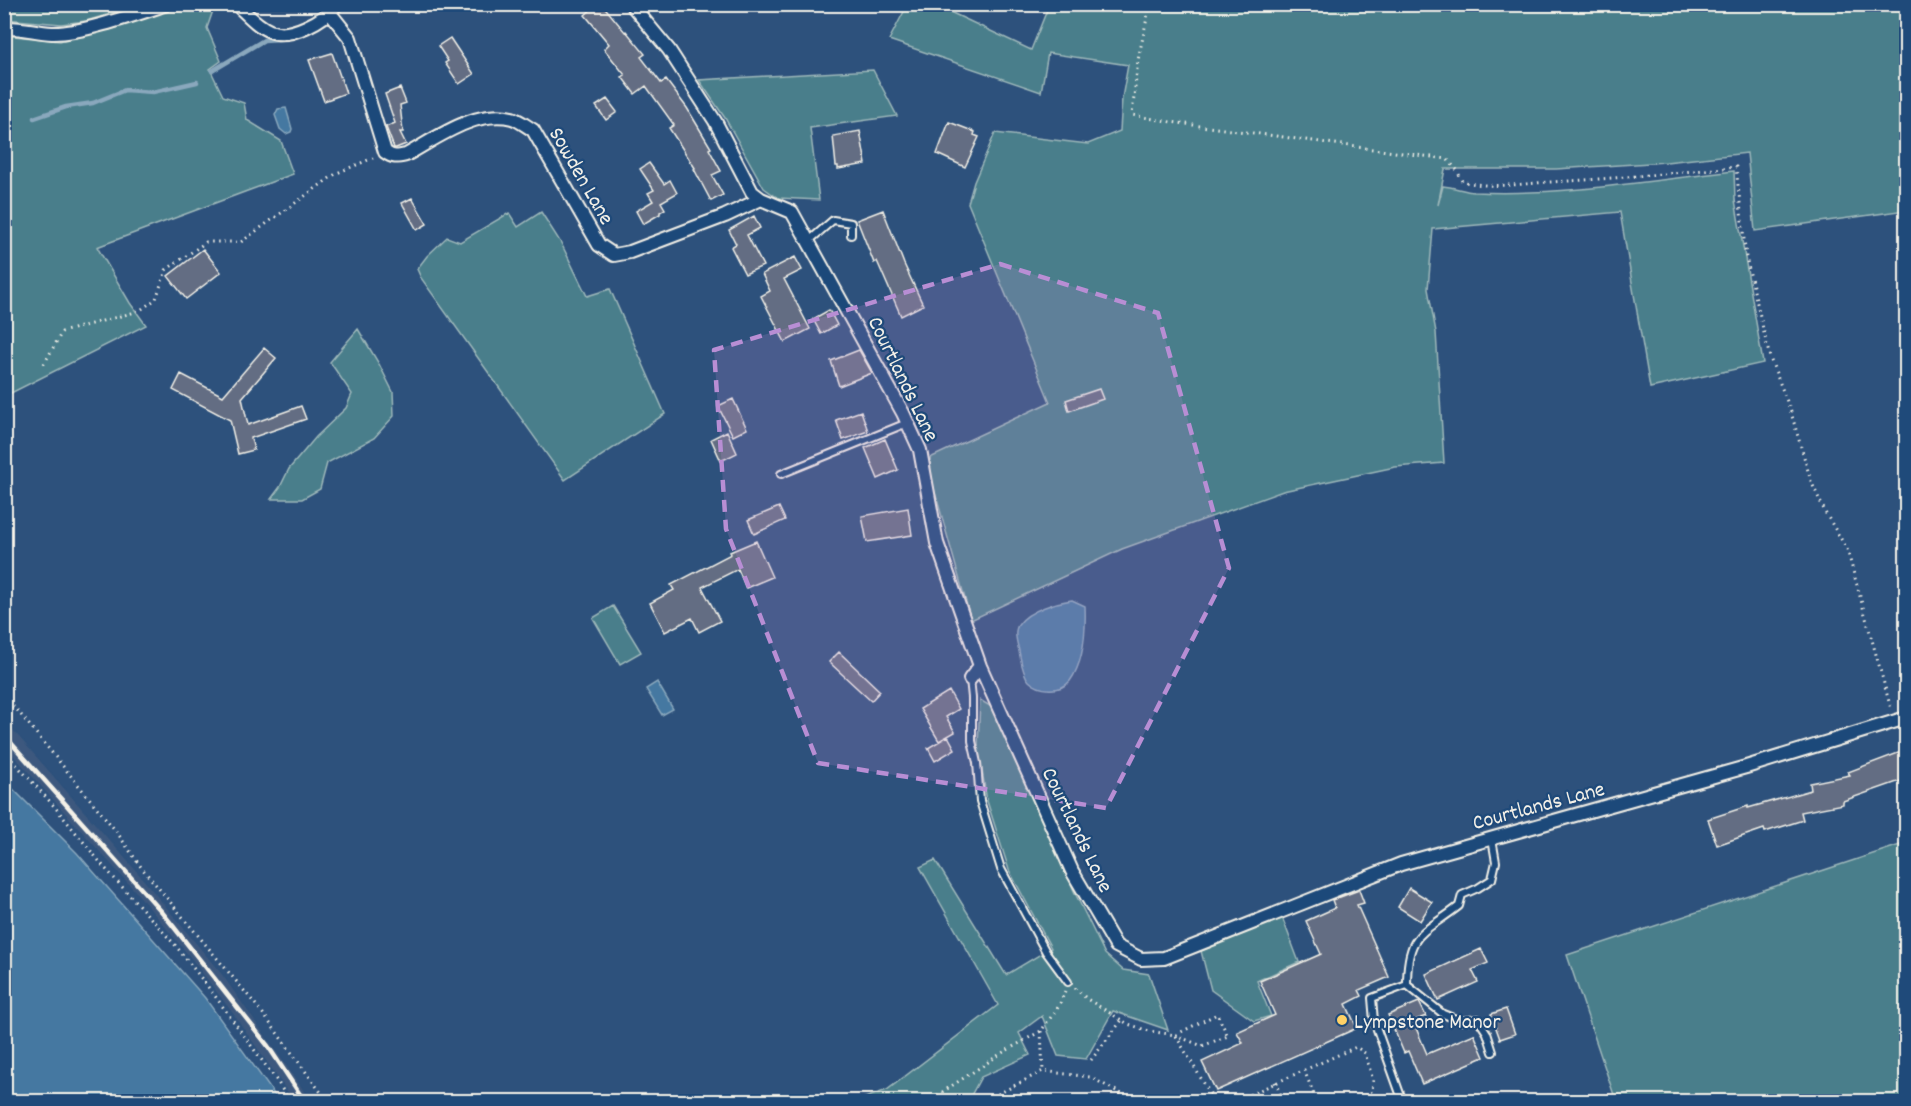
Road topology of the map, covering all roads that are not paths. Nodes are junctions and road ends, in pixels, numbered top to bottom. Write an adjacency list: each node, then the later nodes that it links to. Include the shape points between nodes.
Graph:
1 (166, 4): 5 (street, via 63,32)
2 (236, 4): 4 (street, via 277,33 305,27)
3 (631, 4): 6 (street, via 669,50 715,121 752,192)
4 (334, 9): 6 (street, Sowden Lane, via 350,38 385,152 390,156 406,155 473,120 514,118 532,130 599,245 614,255 725,216)
5 (4, 28)
6 (760, 199): 8 (street, Courtlands Lane, via 792,212)
7 (851, 235): 8 (lane, via 851,223 833,220)
8 (809, 241): 9 (street, Courtlands Lane)
9 (908, 423): 10 (lane); 11 (street, Courtlands Lane, via 920,450 938,543)
10 (781, 474)
11 (980, 666): 12 (street); 14 (street, Courtlands Lane, via 1072,871 1116,946 1142,959 1164,958 1401,864)
12 (970, 679): 15 (lane, via 972,741 980,801 1001,869 1046,952)
13 (1901, 720): 14 (street, Courtlands Lane)
14 (1492, 839): 16 (lane, via 1496,862 1492,879 1462,895 1459,906 1428,926 1411,945)
15 (1068, 982)
16 (1407, 985): 17 (lane, via 1443,1014 1461,1021 1478,1019); 18 (lane, via 1372,998 1374,1021)
17 (1493, 1052)
18 (1403, 1101)

